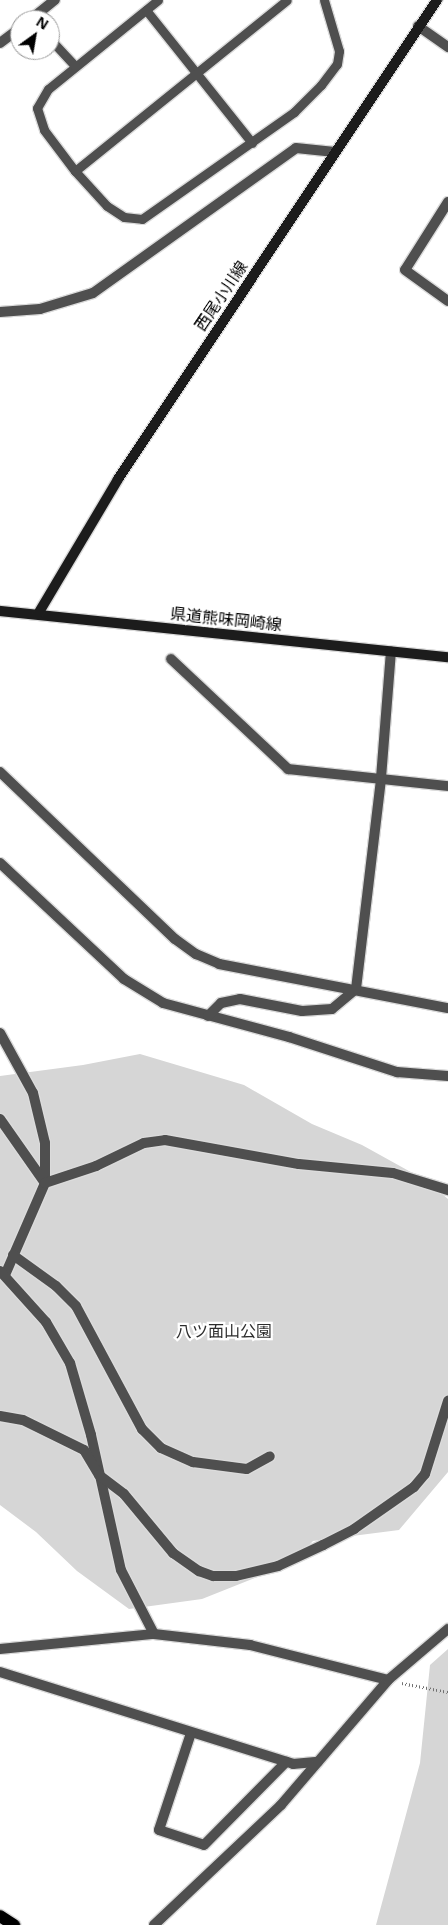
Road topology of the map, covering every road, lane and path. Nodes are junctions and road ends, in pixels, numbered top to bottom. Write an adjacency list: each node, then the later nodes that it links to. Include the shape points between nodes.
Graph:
1 (158, 0): 5 (lane)
2 (287, 0): 10 (lane)
3 (324, 0): 11 (lane, via 339,51 336,64 294,112)
4 (437, 0): 6 (main road, 西尾小川線)
5 (146, 10): 9 (lane); 10 (lane)
6 (418, 26): 7 (street); 12 (main road, 西尾小川線)
7 (448, 47)
8 (60, 50): 9 (lane)
9 (75, 66): 13 (lane, via 48,89 37,108 44,130)
10 (196, 72): 11 (lane); 13 (lane)
11 (252, 142): 13 (lane, via 142,219 124,217 107,206)
12 (335, 152): 16 (street, via 296,148 93,293 40,309); 18 (main road, 西尾小川線, via 118,479)
13 (75, 171)
14 (448, 202): 15 (street, via 405,270)
15 (448, 301)
16 (0, 312)
17 (0, 611): 18 (main road, 県道熊味岡崎線)
18 (38, 614): 19 (main road, 県道熊味岡崎線)
19 (391, 652): 20 (main road, 県道熊味岡崎線); 23 (street)
20 (448, 657)
21 (171, 659): 23 (street, via 288,769)
22 (0, 772): 26 (street, via 176,939 196,954 219,964)
23 (381, 778): 24 (street); 26 (street)
24 (448, 786)
25 (0, 863): 28 (street, via 124,979 163,1003)
26 (356, 989): 27 (street); 28 (street, via 332,1009 302,1011 240,998 221,1003)
27 (448, 1008)
28 (208, 1016): 30 (street, via 289,1037 397,1072)
29 (0, 1033): 32 (street, via 33,1093 40,1116 45,1143)
30 (446, 1078)
31 (0, 1119): 32 (street)
32 (45, 1182): 33 (street, via 96,1166 144,1143 165,1140 299,1164 393,1173); 34 (street)
33 (448, 1190)
34 (13, 1255): 35 (street); 38 (street, via 56,1286 76,1306 142,1428 160,1448 192,1462 247,1469)
35 (2, 1273): 39 (street, via 46,1322 70,1363)
36 (448, 1402): 39 (street, via 425,1474 414,1487 354,1529 323,1545 278,1566 236,1576 213,1576 199,1571 173,1553 124,1494)
37 (0, 1416): 39 (street, via 24,1420 84,1450)
38 (270, 1456)
39 (99, 1475): 41 (street, via 121,1570)
40 (448, 1629): 44 (street)
41 (154, 1634): 42 (street); 44 (street, via 250,1645)
42 (0, 1649)
43 (0, 1672): 46 (street)
44 (388, 1680): 45 (path); 48 (street)
45 (448, 1692)
46 (191, 1733): 47 (street); 47 (street, via 159,1830 204,1845)
47 (286, 1762): 48 (street)
48 (318, 1762): 51 (street, via 281,1805)
49 (0, 1916): 50 (main road)
50 (14, 1925)
51 (154, 1925)

